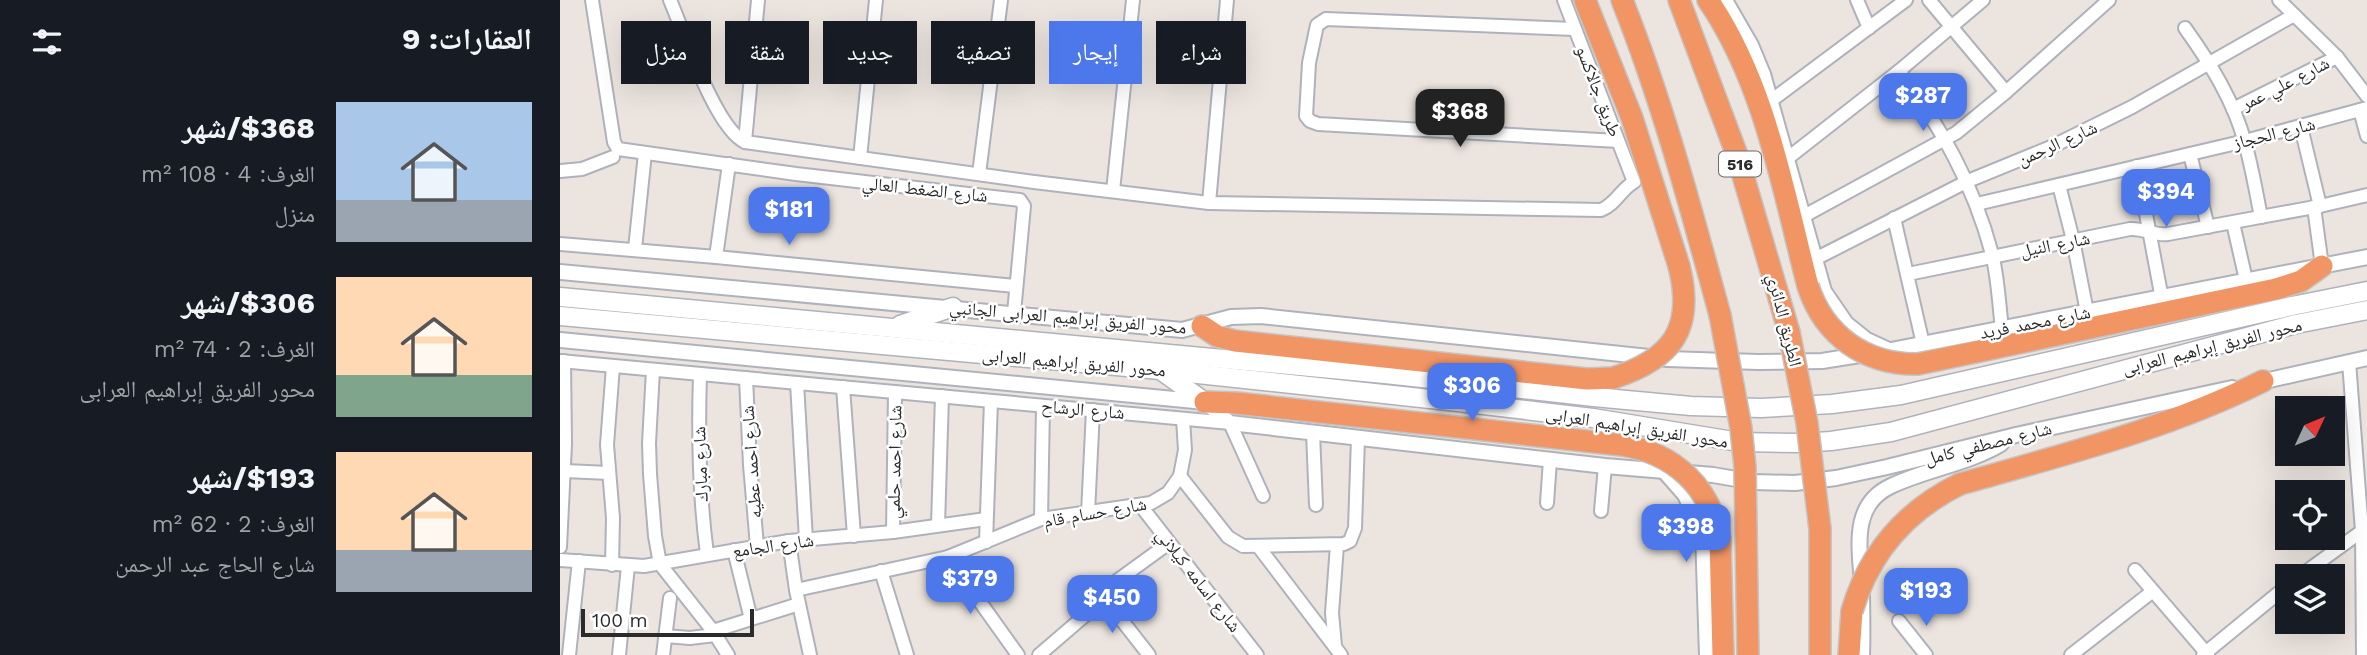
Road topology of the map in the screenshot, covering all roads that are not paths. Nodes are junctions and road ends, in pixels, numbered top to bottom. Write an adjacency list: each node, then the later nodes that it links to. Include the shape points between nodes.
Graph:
1 (592, 0): 39 (street, شارع الضغط العالي, via 615,146)
2 (670, 0): 38 (street, via 715,106 731,131)
3 (758, 0): 38 (street)
4 (876, 0): 42 (street)
5 (1000, 0): 47 (street)
6 (1133, 0): 51 (street)
7 (1227, 0): 53 (street)
8 (1564, 0): 24 (street, طريق جالاكسو)
9 (1585, 0): 83 (highway, bridge, via 1632,118 1679,267 1684,313 1662,355 1649,365 1613,378 1587,379 1235,341)
10 (1622, 0): 175 (highway, bridge, via 1665,117 1720,315 1745,467)
11 (1679, 0): 176 (highway, الطريق الدائري / 516, bridge, via 1737,155 1789,332 1807,422 1820,528)
12 (1708, 0): 88 (highway, bridge, via 1726,26 1756,95 1818,310 1854,348 1879,360)
13 (1726, 0): 30 (street, via 1752,45)
14 (1857, 0): 22 (street)
15 (1906, 0): 22 (street)
16 (1929, 0): 21 (street)
17 (1983, 0): 21 (street)
18 (2109, 0): 28 (street)
19 (2279, 0): 20 (street)
20 (2294, 15): 25 (street); 26 (street, شارع الرحمن)
21 (1951, 26): 27 (street); 28 (street)
22 (1869, 28): 30 (street)
23 (2185, 28): 26 (street)
24 (1574, 29): 36 (street, طريق جالاكسو); 36 (street, via 1326,19 1317,25 1309,63 1306,116 1318,124)
25 (2337, 57): 29 (street); 31 (street, شارع علي عمر)
26 (2210, 64): 31 (street); 48 (street, شارع الرحمن, via 2052,147)
27 (1899, 71): 35 (street); 43 (street)
28 (2006, 92): 35 (street)
29 (2367, 96)
30 (1772, 100): 43 (street)
31 (2233, 109): 37 (street)
32 (2363, 109): 33 (street, شارع الحجاز); 34 (street)
33 (2301, 127): 37 (street, شارع الحجاز); 56 (street)
34 (2367, 136)
35 (1947, 139): 48 (street); 57 (street)
36 (1618, 141): 53 (street, طريق جالاكسو, via 1634,182 1612,205 1595,211)
37 (2245, 141): 40 (street, شارع الحجاز); 58 (street)
38 (745, 142): 42 (street)
39 (645, 153): 44 (street, شارع الضغط العالي); 65 (street)
40 (2190, 154): 45 (street, شارع الحجاز); 61 (street)
41 (613, 157): 46 (street)
42 (860, 158): 47 (street)
43 (1788, 158): 57 (street)
44 (729, 164): 55 (street, شارع الضغط العالي, via 1016,199); 67 (street)
45 (2137, 166): 50 (street, شارع الحجاز); 62 (street)
46 (560, 172)
47 (979, 174): 49 (street)
48 (1968, 181): 54 (street); 59 (street, شارع الرحمن)
49 (1034, 182): 51 (street); 55 (street)
50 (2059, 185): 54 (street, شارع الحجاز); 63 (street)
51 (1113, 191): 53 (street)
52 (2367, 195): 56 (street, شارع النيل)
53 (1209, 203)
54 (1977, 204): 66 (street)
55 (1024, 206): 74 (street)
56 (2317, 207): 58 (street, شارع النيل); 70 (street)
57 (1804, 216): 69 (street)
58 (2261, 217): 60 (street, شارع النيل)
59 (1894, 218): 69 (street, شارع الرحمن); 72 (street)
60 (2233, 223): 61 (street, شارع النيل); 73 (street)
61 (2208, 227): 62 (street, شارع النيل, via 2162,235)
62 (2150, 232): 63 (street, شارع النيل, via 2130,229); 77 (street)
63 (2073, 240): 66 (street, شارع النيل); 80 (street)
64 (560, 244): 65 (street)
65 (635, 249): 67 (street)
66 (1992, 256): 72 (street, شارع النيل); 85 (street)
67 (716, 257): 74 (street)
68 (2367, 257): 70 (street, شارع محمد فريد)
69 (1815, 259): 87 (street, via 1825,291 1839,314 1867,339)
70 (2322, 266): 73 (street, شارع محمد فريد); 88 (highway, via 2301,281 2276,289)
71 (560, 272): 78 (street, محور الفريق إبراهيم العرابى الجانبي)
72 (1908, 274): 88 (street)
73 (2246, 280): 77 (street, شارع محمد فريد)
74 (1015, 286): 81 (street)
75 (2367, 291): 84 (main road, محور الفريق إبراهيم العرابى, via 1901,395 1761,408 1594,397)
76 (560, 297): 84 (main road, محور الفريق إبراهيم العرابى)
77 (2162, 299): 80 (street, شارع محمد فريد)
78 (953, 307): 81 (street, محور الفريق إبراهيم العرابى الجانبي); 84 (main road)
79 (2367, 310): 95 (main road, محور الفريق إبراهيم العرابى, via 2283,327 1891,432 1800,443 1719,440 1580,416)
80 (2087, 312): 85 (street, شارع محمد فريد)
81 (1014, 313): 83 (street, محور الفريق إبراهيم العرابى الجانبي, via 1181,330)
82 (560, 316): 95 (main road, محور الفريق إبراهيم العرابى)
83 (1202, 326): 90 (street, محور الفريق إبراهيم العرابى الجانبي, via 1231,317 1261,316)
84 (894, 327)
85 (2002, 329): 88 (street, شارع محمد فريد)
86 (560, 340): 104 (street)
87 (1891, 350): 88 (street, شارع محمد فريد); 90 (street, شارع محمد فريد, via 1822,360)
88 (1921, 354)
89 (2367, 358): 92 (street, شارع مصطفي كامل)
90 (1699, 360)
91 (562, 361): 93 (street, شارع الرشاح); 114 (street)
92 (2349, 362): 98 (street, شارع مصطفي كامل); 118 (street)
93 (613, 366): 94 (street, شارع الرشاح); 116 (street)
94 (653, 370): 96 (street, شارع الرشاح); 145 (street, via 650,474)
95 (1160, 370): 104 (main road)
96 (700, 374): 97 (street, شارع الرشاح); 140 (street, شارع مبارك, via 699,467)
97 (746, 379): 99 (street, شارع الرشاح); 136 (street, شارع احمد عطيه)
98 (2263, 381): 110 (street, شارع مصطفي كامل); 177 (highway, bridge, via 2156,427 1959,484 1923,506 1892,534 1867,570 1852,611)
99 (797, 383): 100 (street, شارع الرشاح); 131 (street)
100 (843, 387): 101 (street, شارع الرشاح); 130 (street)
101 (895, 392): 102 (street, شارع الرشاح); 129 (street, شارع احمد حلمي)
102 (942, 397): 103 (street, شارع الرشاح); 127 (street)
103 (991, 401): 105 (street, شارع الرشاح); 125 (street)
104 (1205, 402): 108 (street); 174 (highway, bridge, via 1622,445 1655,453 1685,472 1714,514 1720,540)
105 (1043, 406): 106 (street, شارع الرشاح); 126 (street)
106 (1093, 410): 107 (street, شارع الرشاح); 124 (street)
107 (1183, 418): 108 (street, شارع الرشاح); 117 (street, via 1185,450)
108 (1230, 423): 109 (street, شارع الرشاح); 119 (street)
109 (1313, 433): 111 (street, شارع الرشاح); 121 (street)
110 (2017, 435): 115 (street, شارع مصطفي كامل, via 1816,481 1774,483); 178 (street, via 1981,455 1892,486 1870,504 1858,539)
111 (1358, 438): 112 (street, شارع الرشاح); 135 (street, via 1355,528 1350,541)
112 (1550, 460): 113 (street, شارع الرشاح); 120 (street)
113 (1605, 466): 115 (street, شارع مصطفي كامل); 123 (street)
114 (565, 471): 116 (street); 138 (street)
115 (1664, 471): 173 (street, via 1688,501 1703,534)
116 (609, 473): 147 (street)
117 (1180, 476): 122 (street, شارع حسام قام, via 1160,499); 137 (street, via 1228,537 1243,546)
118 (2363, 479): 128 (street)
119 (1264, 496)
120 (1547, 503)
121 (1316, 505)
122 (1141, 506): 124 (street, شارع حسام قام); 134 (street, شارع اسامه كيلاني)
123 (1601, 511)
124 (1088, 513): 126 (street, شارع حسام قام)
125 (986, 519): 127 (street, شارع الجامع); 133 (street)
126 (1041, 519): 133 (street, شارع حسام قام)
127 (938, 526): 129 (street, شارع الجامع)
128 (2362, 531): 142 (street); 146 (street)
129 (893, 532): 130 (street, شارع الجامع)
130 (854, 536): 131 (street, شارع الجامع)
131 (806, 540): 132 (street, شارع الجامع)
132 (789, 541): 136 (street, شارع الجامع); 151 (street)
133 (986, 542): 141 (street, شارع حسام قام)
134 (1169, 542): 153 (street); 172 (street, شارع اسامه كيلاني)
135 (1337, 545): 137 (street); 161 (street, via 1332,613)
136 (757, 546): 139 (street, شارع الجامع)
137 (1258, 546): 161 (street)
138 (560, 547)
139 (734, 550): 140 (street, شارع الجامع); 157 (street)
140 (707, 554): 145 (street, شارع الجامع)
141 (948, 557): 150 (street, شارع حسام قام); 169 (street)
142 (2365, 559): 181 (street)
143 (560, 560): 144 (street, شارع الجامع)
144 (579, 561): 147 (street, شارع الجامع); 164 (street)
145 (660, 564): 148 (street, شارع الجامع); 159 (street)
146 (2317, 564)
147 (612, 565): 148 (street, شارع الجامع)
148 (628, 566): 165 (street)
149 (2135, 570): 152 (street)
150 (881, 571): 151 (street, شارع حسام قام); 168 (street)
151 (796, 590): 156 (street)
152 (2153, 591): 163 (street); 180 (street)
153 (1102, 595): 170 (street, via 1096,606); 171 (street)
154 (2275, 596): 163 (street)
155 (670, 598): 160 (street)
156 (799, 604): 157 (street); 162 (street)
157 (751, 618): 159 (street)
158 (1899, 621): 179 (street)
159 (714, 633): 160 (street, via 690,638); 167 (street)
160 (665, 636): 166 (street)
161 (1338, 652)
162 (807, 654)
163 (2206, 654)
164 (569, 655)
165 (620, 655)
166 (663, 655)
167 (728, 655)
168 (907, 655)
169 (1018, 655)
170 (1039, 655)
171 (1149, 655)
172 (1257, 655)
173 (1707, 655)
174 (1723, 655)
175 (1748, 655)
176 (1820, 655)
177 (1849, 655)
178 (1862, 655)
179 (1926, 655)
180 (2071, 655)
181 (2363, 655)

